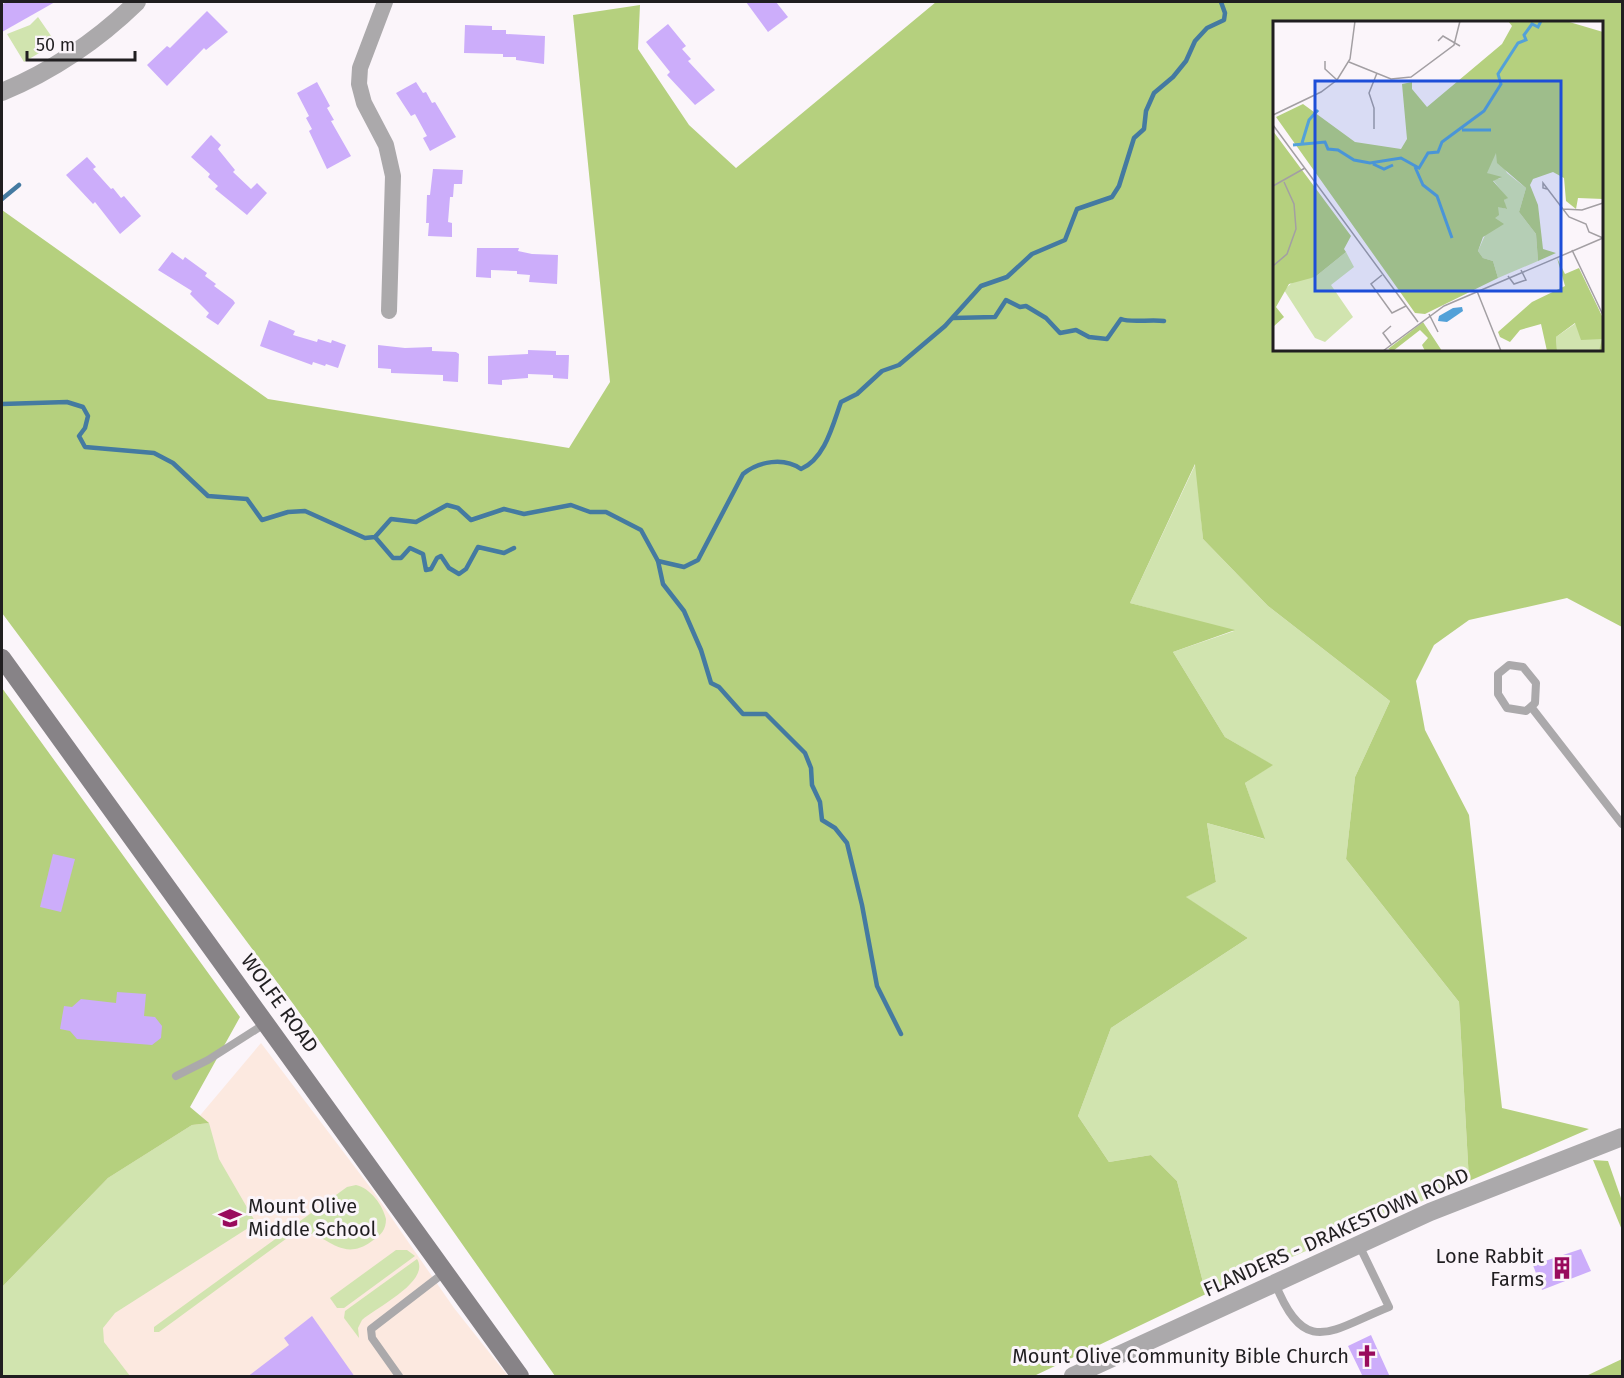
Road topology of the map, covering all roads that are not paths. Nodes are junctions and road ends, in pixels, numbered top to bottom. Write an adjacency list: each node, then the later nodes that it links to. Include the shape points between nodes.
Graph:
1 (137, 2): 3 (street, via 69,57)
2 (386, 2): 4 (street, via 360,68 359,84 364,103 386,145 393,176)
3 (2, 92)
4 (388, 311)
5 (2, 658): 8 (main road, WOLFE ROAD)
6 (1532, 708): 6 (lane, via 1537,690 1533,678 1516,665 1504,667 1497,680 1500,700 1513,711); 7 (lane)
7 (1623, 824)
8 (267, 1023): 9 (lane); 12 (main road, WOLFE ROAD)
9 (176, 1076)
10 (1623, 1137): 11 (street, FLANDERS - DRAKESTOWN ROAD, via 1486,1189)
11 (1359, 1244): 13 (street, FLANDERS - DRAKESTOWN ROAD); 13 (lane, via 1389,1307 1331,1331 1312,1333 1300,1326)
12 (445, 1272): 14 (lane, via 371,1329 372,1338); 15 (main road, WOLFE ROAD)
13 (1275, 1283): 16 (street, FLANDERS - DRAKESTOWN ROAD)
14 (399, 1377)
15 (520, 1377)
16 (1073, 1377)

